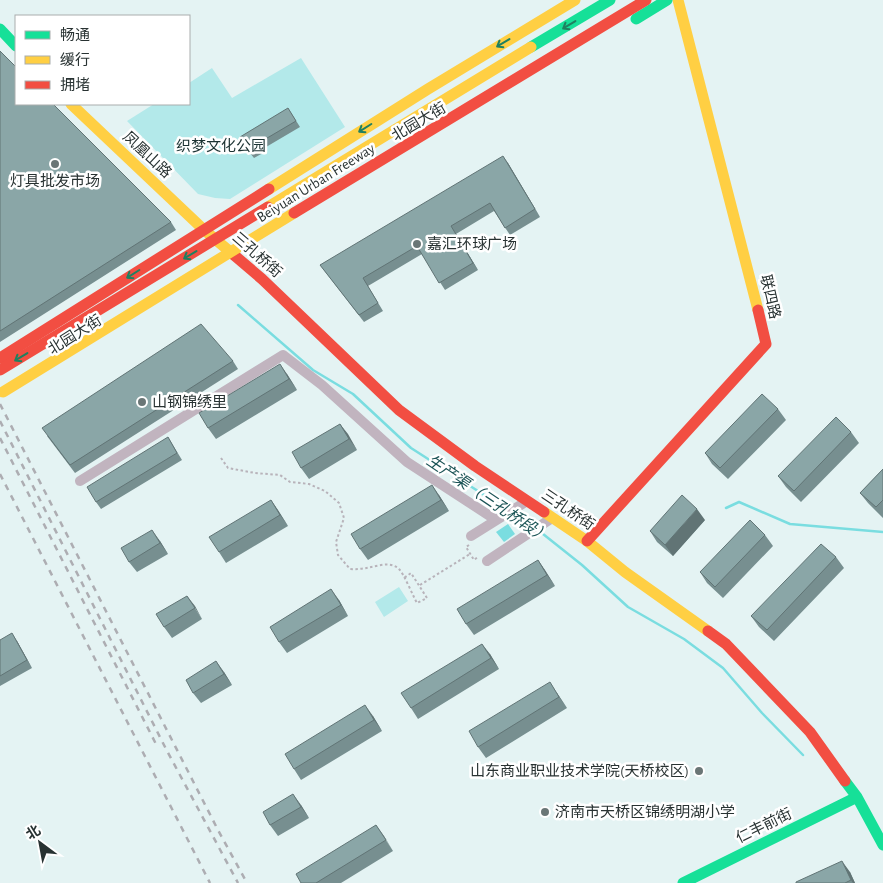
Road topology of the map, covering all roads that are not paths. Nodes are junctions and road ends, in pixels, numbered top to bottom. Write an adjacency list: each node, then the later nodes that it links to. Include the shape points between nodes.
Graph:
1 (575, 0): 11 (main road, 北园大街, one-way to 11)
2 (610, 0): 14 (main road, Beiyuan Urban Freeway, one-way to 14, bridge)
3 (646, 0): 10 (main road, Beiyuan Urban Freeway, bridge)
4 (651, 0): 12 (main road, 北园大街)
5 (667, 0): 10 (main road, bridge, via 584,50)
6 (678, 0): 21 (main road, 联四路, via 766,344)
7 (0, 29): 8 (main road)
8 (15, 45)
9 (72, 105): 11 (main road, 凤凰山路)
10 (416, 138): 15 (main road, Beiyuan Urban Freeway, bridge)
11 (203, 229): 12 (main road, 三孔桥街); 13 (main road, 北园大街, one-way to 13)
12 (235, 255): 15 (main road, 北园大街); 17 (main road, 三孔桥街, via 399,410)
13 (0, 358)
14 (0, 370)
15 (1, 395)
16 (80, 481): 18 (street, via 283,355 322,385 407,462)
17 (527, 501): 18 (street); 19 (main road, 三孔桥街)
18 (500, 518): 20 (street)
19 (552, 518): 21 (main road, 三孔桥街); 22 (street)
20 (471, 536)
21 (587, 541): 23 (main road, 三孔桥街, via 726,644 810,732)
22 (487, 561)
23 (857, 797): 24 (main road, 三孔桥街); 25 (main road, 仁丰前街)
24 (883, 845)
25 (683, 883)

